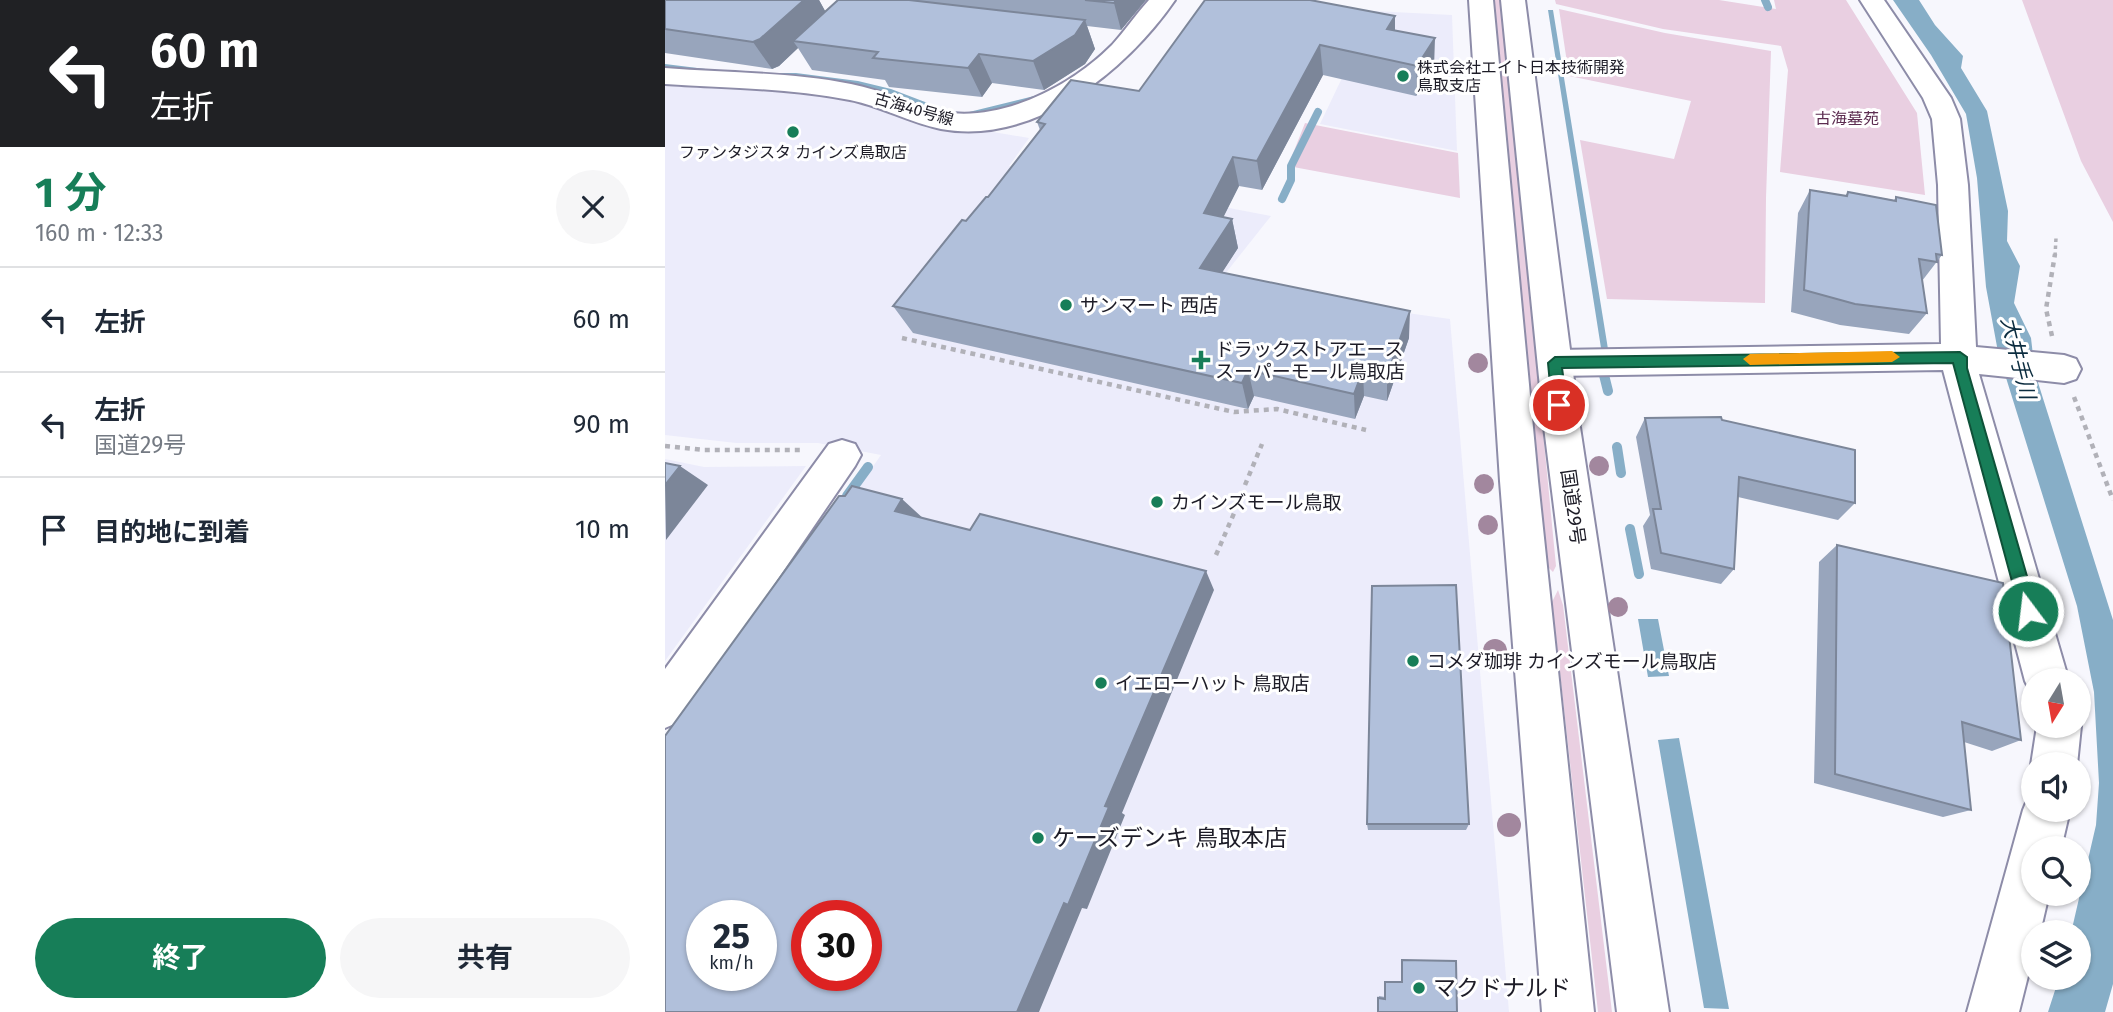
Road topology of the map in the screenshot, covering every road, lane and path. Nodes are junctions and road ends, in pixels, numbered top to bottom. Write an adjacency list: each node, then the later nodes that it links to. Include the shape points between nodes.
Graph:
1 (1163, 0): 6 (main road, 古海40号線)
2 (1481, 0): 24 (main road)
3 (1514, 0): 12 (main road, 国道29号)
4 (1872, 0): 11 (main road, via 1946,119)
5 (1101, 40): 6 (main road)
6 (1129, 43): 9 (main road, 古海40号線, via 1090,78 1062,94 1036,106 968,122 943,120 867,95)
7 (803, 60): 9 (main road)
8 (665, 76): 9 (main road, 古海40号線)
9 (779, 84)
10 (902, 338): 14 (path, via 1234,412 1277,409)
11 (1960, 357): 12 (main road); 13 (main road); 21 (main road)
12 (1555, 363): 25 (main road, 国道29号)
13 (2064, 369)
14 (1366, 430)
15 (1262, 444): 18 (path)
16 (665, 446): 17 (path)
17 (842, 455): 22 (main road)
18 (1245, 485)
19 (1235, 511): 20 (path)
20 (1216, 555)
21 (2043, 668)
22 (665, 706)
23 (2021, 906): 26 (main road)
24 (1568, 1012)
25 (1643, 1012)
26 (1993, 1012)

